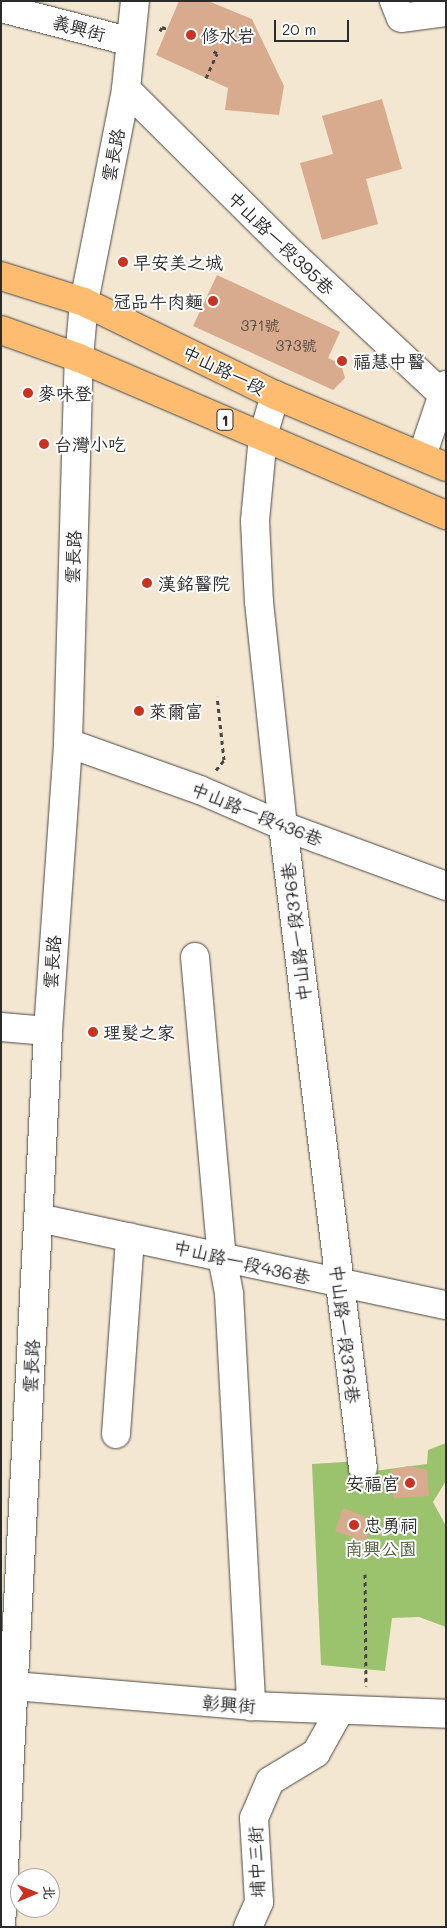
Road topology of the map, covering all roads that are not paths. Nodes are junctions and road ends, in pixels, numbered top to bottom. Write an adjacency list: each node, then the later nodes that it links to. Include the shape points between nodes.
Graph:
1 (135, 1): 5 (street, 雲長路)
2 (394, 1): 4 (street, via 401,18)
3 (11, 7): 5 (street, 義興街)
4 (446, 12)
5 (128, 41): 6 (street, 雲長路)
6 (126, 89): 8 (street, 雲長路); 11 (street, 中山路一段395巷, via 285,247)
7 (1, 276): 8 (main road, 中山路一段)
8 (84, 302): 10 (street, 雲長路); 12 (main road, 中山路一段)
9 (1, 330): 10 (main road, 1)
10 (79, 358): 13 (main road, 1); 16 (street, 雲長路)
11 (443, 389): 14 (street, 中山路一段395巷)
12 (275, 395): 13 (street, 中山路一段376巷); 14 (main road, 中山路一段)
13 (263, 436): 15 (main road, 1); 17 (street, 中山路一段376巷, via 255,521 258,593)
14 (434, 461)
15 (446, 515)
16 (68, 743): 17 (street, 中山路一段436巷, via 200,790); 21 (street, 雲長路)
17 (283, 826): 18 (street, 中山路一段436巷); 25 (street, 中山路一段376巷)
18 (446, 886)
19 (195, 957): 24 (street)
20 (1, 1026): 21 (street)
21 (48, 1031): 22 (street, 雲長路)
22 (39, 1218): 23 (street, 中山路一段436巷); 29 (street, 雲長路)
23 (130, 1237): 24 (street, 中山路一段436巷); 27 (street)
24 (222, 1256): 25 (street, 中山路一段436巷); 30 (street, via 229,1294)
25 (339, 1283): 26 (street, 中山路一段436巷); 28 (street, 中山路一段376巷)
26 (446, 1305)
27 (116, 1434)
28 (363, 1468)
29 (14, 1686): 30 (street, 彰興街); 33 (street, 雲長路)
30 (251, 1706): 31 (street, 彰興街)
31 (353, 1711): 32 (street, 彰興街); 34 (street, 埔中三街, via 316,1753 270,1781 254,1818 258,1902)
32 (446, 1714)
33 (1, 1926)
34 (248, 1927)

